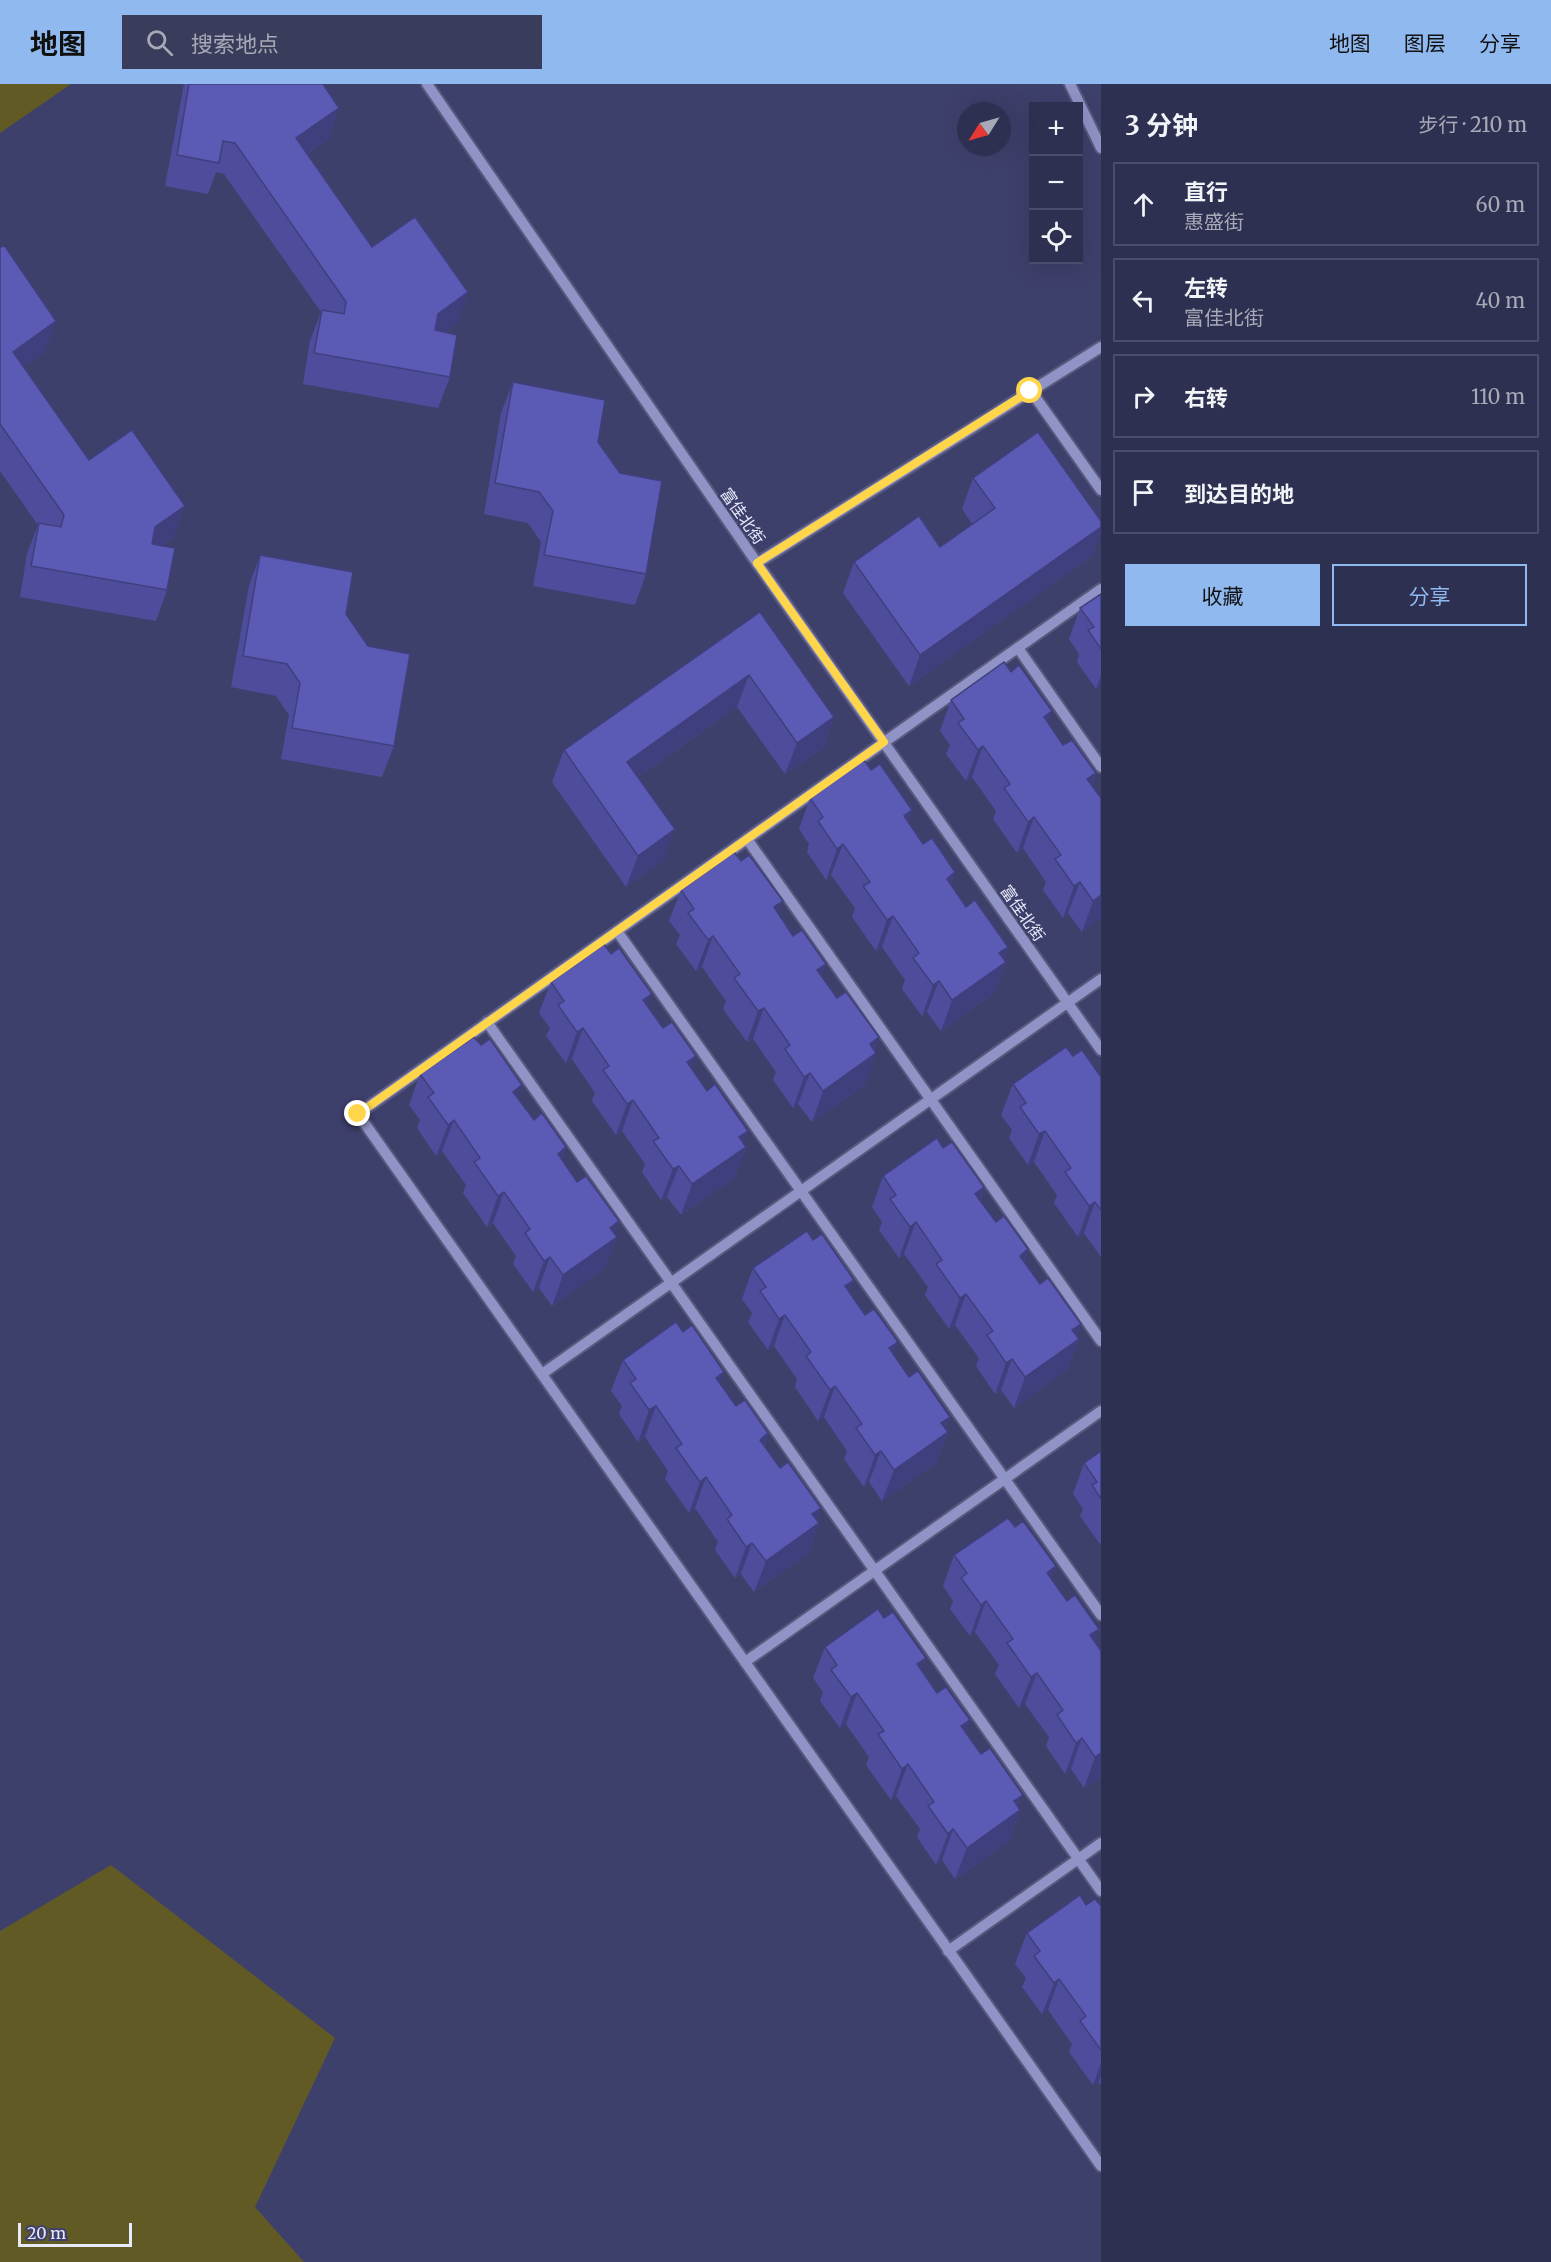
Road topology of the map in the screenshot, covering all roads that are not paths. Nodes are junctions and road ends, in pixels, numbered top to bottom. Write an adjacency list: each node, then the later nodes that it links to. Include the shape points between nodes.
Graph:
1 (427, 84): 7 (street, 富佳北街)
2 (1070, 84): 3 (street)
3 (1101, 148)
4 (1101, 347): 5 (street)
5 (1030, 391): 6 (street); 7 (street)
6 (1101, 490)
7 (757, 563): 10 (street, 富佳北街)
8 (1101, 589): 9 (street)
9 (1018, 648): 10 (street); 11 (street)
10 (884, 742): 12 (street); 15 (street, 富佳北街)
11 (1101, 767)
12 (747, 839): 13 (street); 18 (street)
13 (617, 931): 16 (street); 19 (street)
14 (1101, 980): 15 (street)
15 (1068, 1003): 17 (street, 富佳北街); 18 (street)
16 (487, 1022): 20 (street); 22 (street, via 358,1114)
17 (1101, 1050)
18 (930, 1100): 19 (street); 21 (street)
19 (801, 1191): 20 (street); 24 (street)
20 (671, 1283): 22 (street); 25 (street)
21 (1101, 1341)
22 (542, 1374): 27 (street)
23 (1101, 1411): 24 (street)
24 (1005, 1479): 25 (street); 26 (street)
25 (875, 1571): 27 (street); 29 (street)
26 (1101, 1615)
27 (745, 1662): 31 (street)
28 (1101, 1843): 29 (street)
29 (1078, 1859): 30 (street); 31 (street)
30 (1101, 1891)
31 (948, 1951): 32 (street)
32 (1101, 2166)

